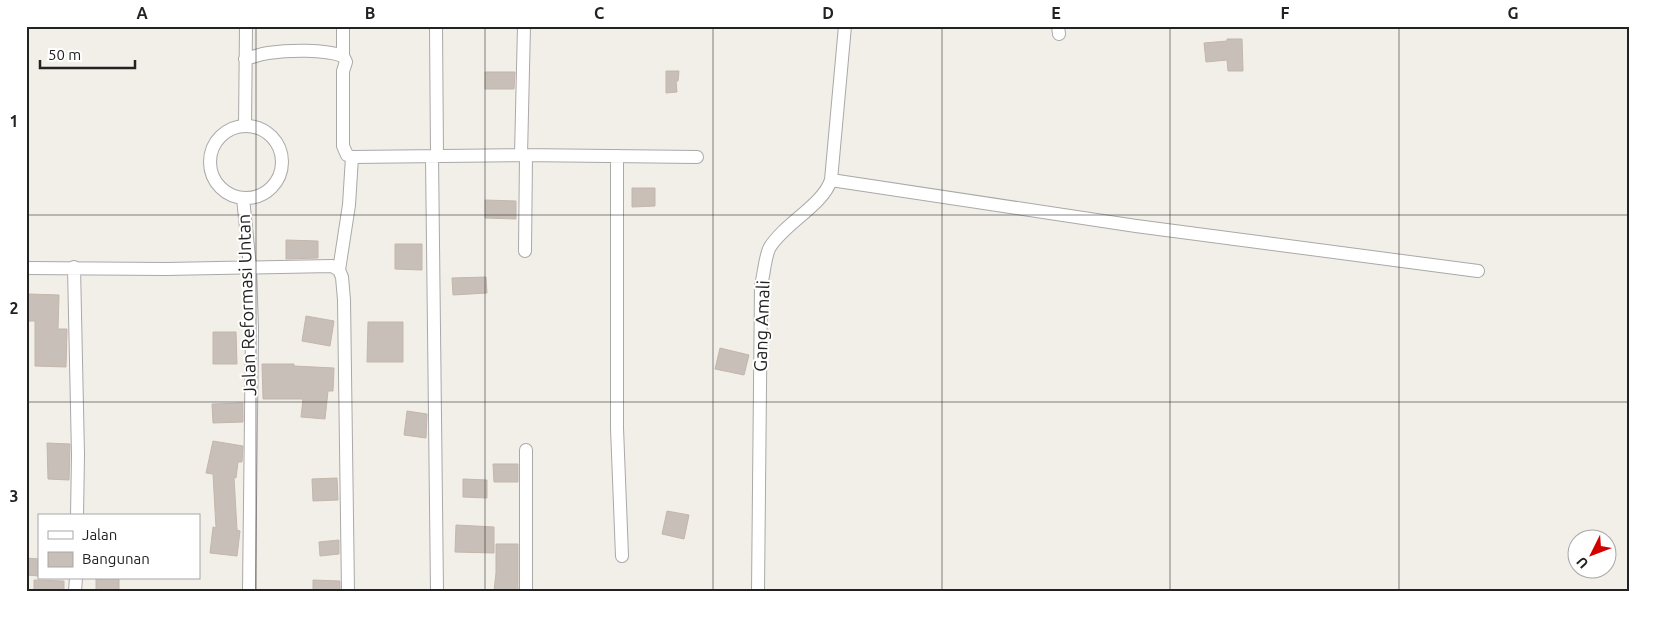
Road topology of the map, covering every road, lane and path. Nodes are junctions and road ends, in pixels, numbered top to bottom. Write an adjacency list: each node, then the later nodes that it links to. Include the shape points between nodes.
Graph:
1 (246, 26): 7 (street)
2 (343, 26): 6 (street)
3 (436, 26): 10 (street)
4 (524, 26): 9 (street)
5 (845, 26): 14 (street, Gang Amali)
6 (343, 56): 7 (street, via 334,52 291,52 267,53); 12 (street, via 346,62 343,146 347,155)
7 (246, 59): 8 (street)
8 (245, 126): 15 (street, Jalan Reformasi Untan, via 220,136 210,161 212,175 219,186 230,195); 15 (street, via 260,129 272,137 282,163 270,189 258,196)
9 (524, 155): 10 (street); 11 (street); 16 (street)
10 (434, 156): 12 (street); 27 (street)
11 (617, 156): 13 (street); 24 (street, via 617,428)
12 (352, 157): 20 (street, via 349,205)
13 (697, 157)
14 (830, 180): 21 (street, via 1136,226); 29 (street, Gang Amali, via 828,188 770,248 761,285)
15 (243, 198): 18 (street, Jalan Reformasi Untan)
16 (525, 251)
17 (74, 267): 18 (street); 19 (street); 23 (street)
18 (250, 267): 20 (street, via 332,266); 25 (street, Jalan Reformasi Untan)
19 (26, 268)
20 (338, 270): 26 (street, via 342,277 344,300)
21 (1478, 271)
22 (526, 450): 28 (street)
23 (77, 514)
24 (622, 556)
25 (249, 591)
26 (348, 591)
27 (437, 591)
28 (526, 591)
29 (758, 591)

